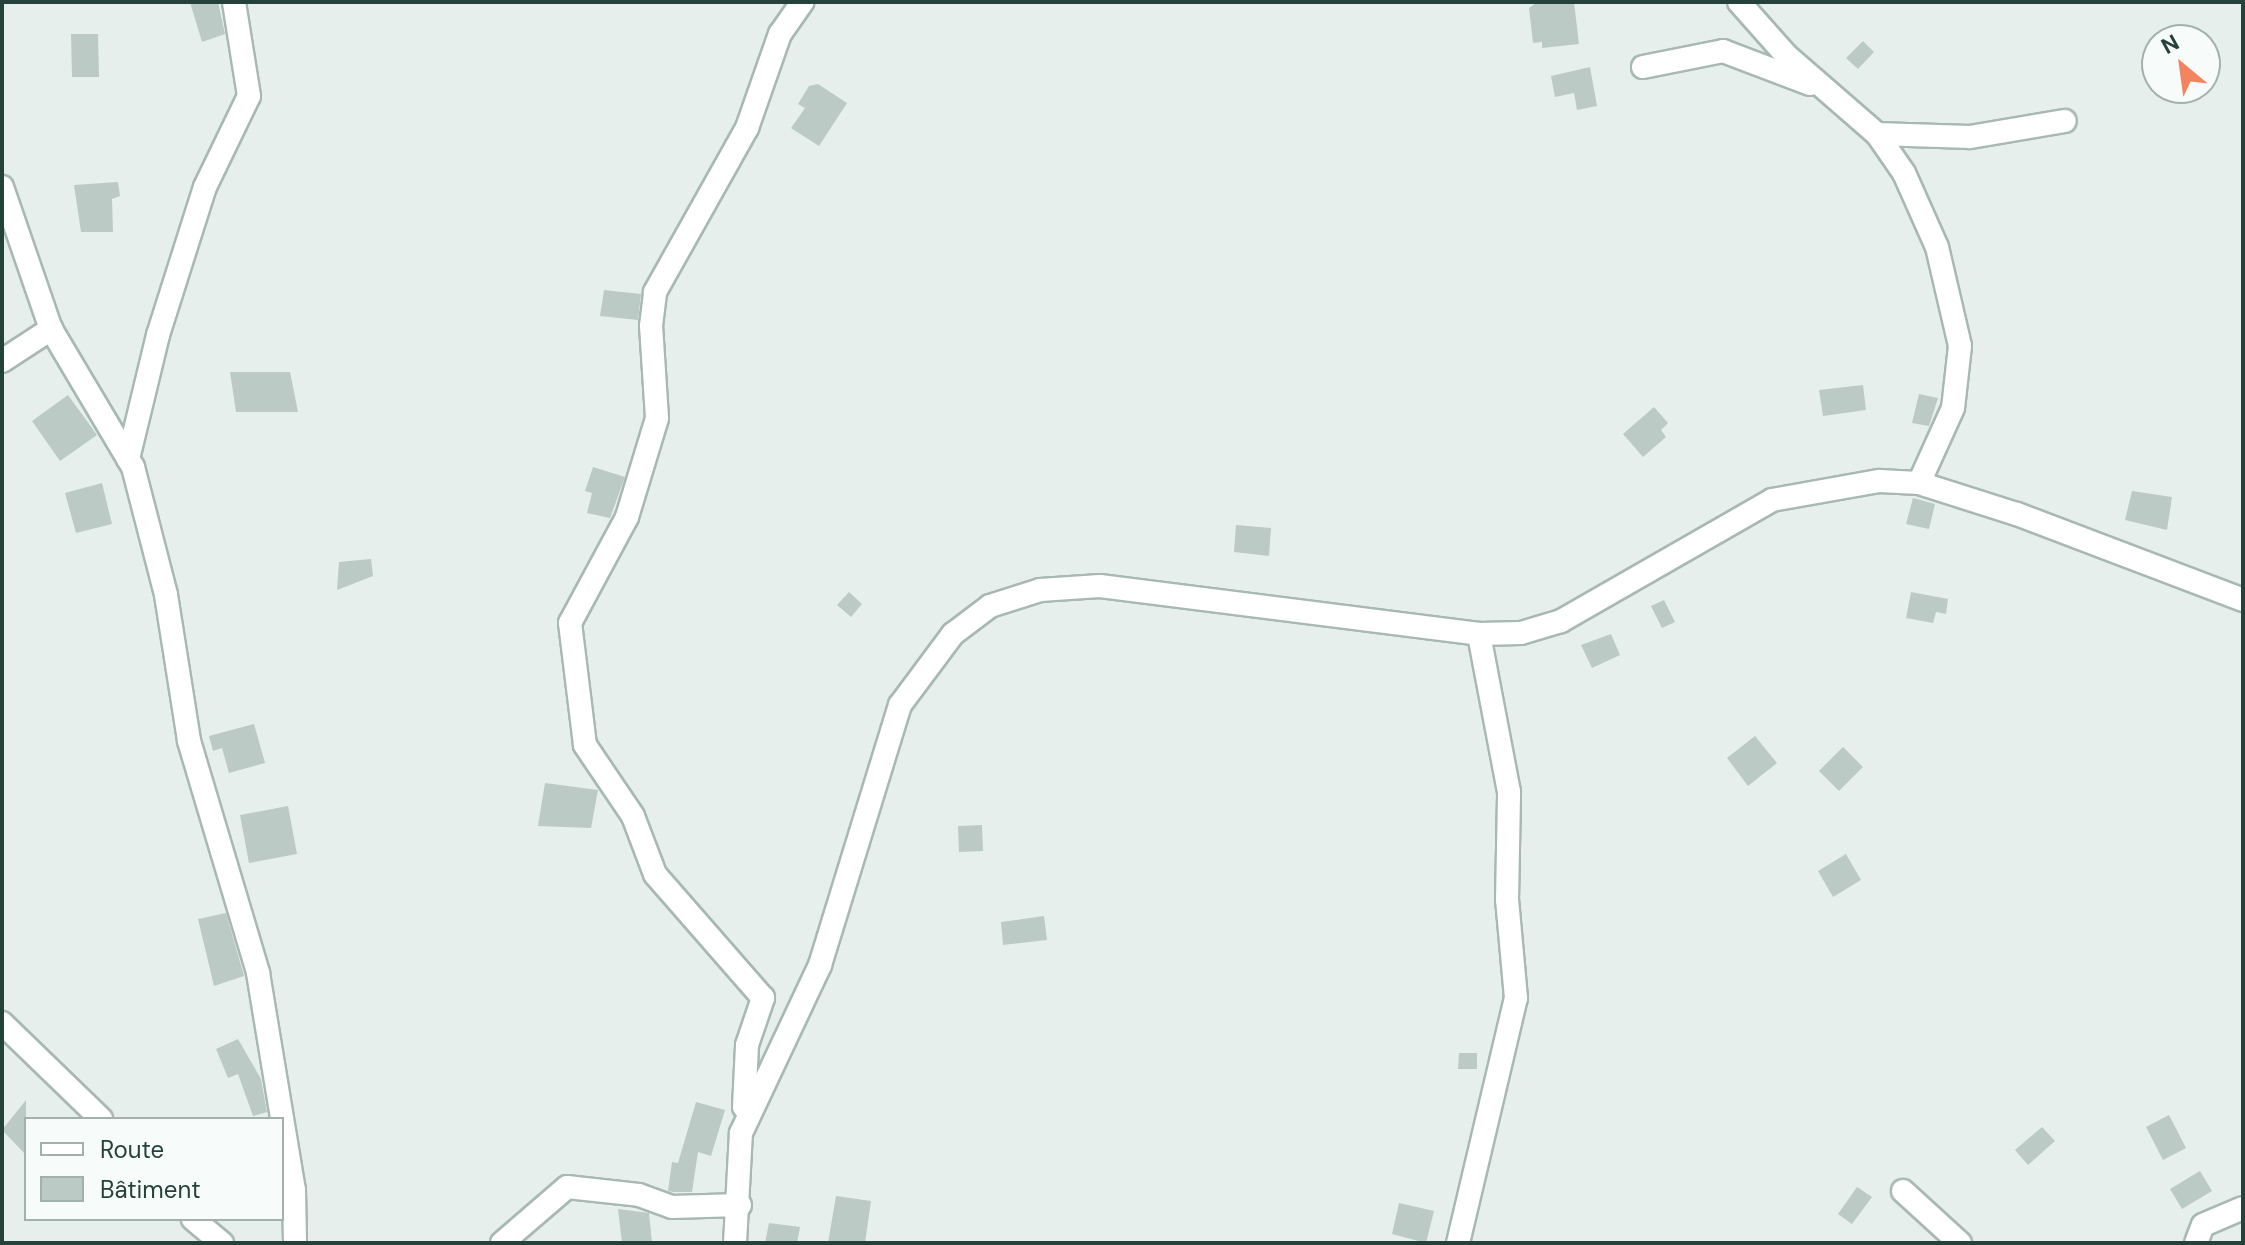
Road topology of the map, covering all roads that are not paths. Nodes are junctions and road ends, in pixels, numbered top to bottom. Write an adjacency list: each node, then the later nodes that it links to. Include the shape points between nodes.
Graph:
1 (234, 2): 11 (street, via 249,96 205,187 158,335)
2 (802, 2): 19 (street, via 780,34 747,128 655,292 657,418 627,517 570,623 585,745 633,816 655,874 763,998 747,1045)
3 (1739, 2): 5 (street)
4 (1643, 67): 5 (street, via 1723,51)
5 (1822, 89): 7 (street)
6 (2065, 121): 7 (street, via 1970,137)
7 (1877, 134): 12 (street, via 1904,173 1937,247 1960,346 1953,408)
8 (2, 187): 9 (street)
9 (51, 329): 10 (street); 11 (street)
10 (2, 361)
11 (128, 459): 17 (street, via 166,595 189,741 258,973)
12 (1919, 483): 13 (street); 14 (street, via 1841,485 1772,500 1561,621 1521,633)
13 (2243, 600)
14 (1479, 634): 19 (street, via 1100,586 1040,590 990,606 953,634 900,705 820,965); 28 (street, via 1509,792 1507,900 1516,998)
15 (2, 1023): 16 (street)
16 (99, 1117)
17 (282, 1117)
18 (284, 1130): 25 (street, via 294,1190)
19 (741, 1133): 21 (street)
20 (1903, 1191): 29 (street)
21 (740, 1205): 26 (street, via 672,1207 639,1195 567,1187); 27 (street)
22 (2243, 1208): 30 (street, via 2203,1225)
23 (195, 1221): 24 (street)
24 (222, 1243)
25 (295, 1243)
26 (502, 1243)
27 (735, 1243)
28 (1458, 1243)
29 (1960, 1243)
30 (2196, 1243)

